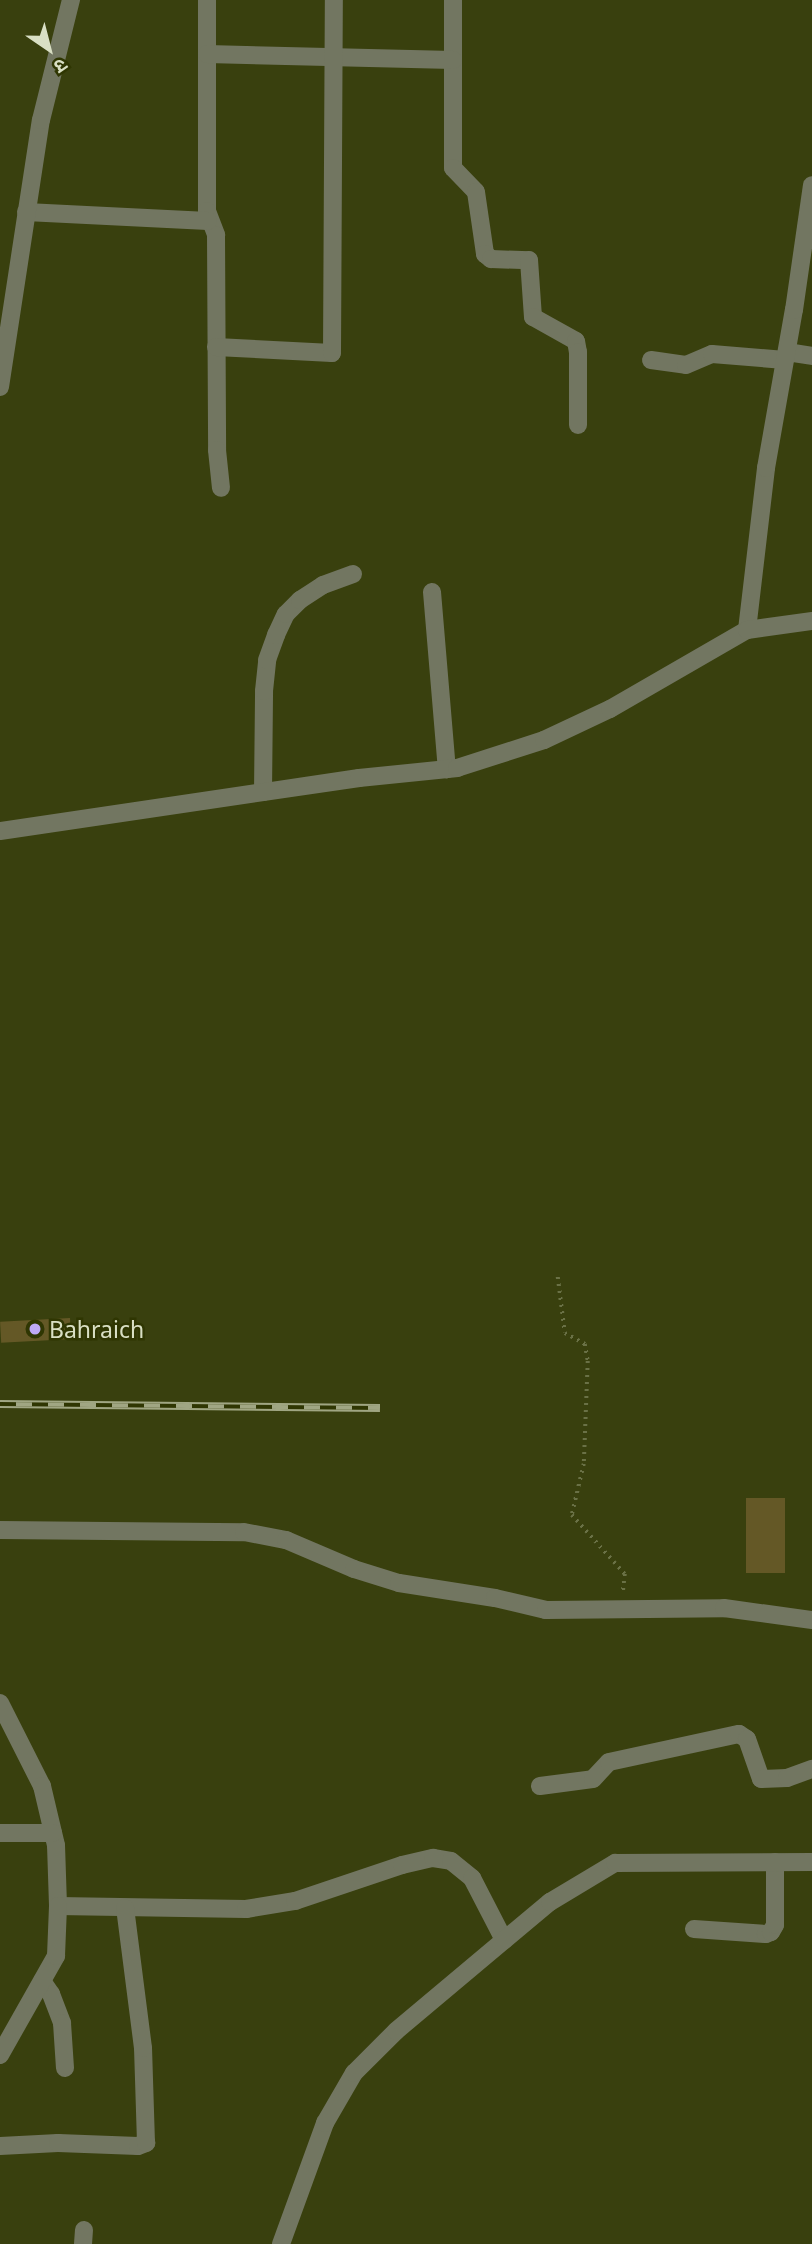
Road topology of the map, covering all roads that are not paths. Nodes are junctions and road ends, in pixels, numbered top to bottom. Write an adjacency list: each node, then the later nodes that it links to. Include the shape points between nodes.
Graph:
1 (71, 0): 9 (street, via 41,120)
2 (207, 0): 5 (street)
3 (334, 0): 6 (street)
4 (453, 0): 7 (street)
5 (207, 54): 6 (street); 10 (street)
6 (335, 57): 7 (street); 11 (street, via 332,353)
7 (453, 60): 16 (street, via 454,173 476,192 485,254 491,259 529,260 533,317 576,341)
8 (812, 185): 12 (street)
9 (26, 212): 10 (street); 15 (street)
10 (208, 221): 11 (street, via 216,235)
11 (216, 347): 17 (street)
12 (786, 356): 13 (street); 14 (street, via 712,354 686,365); 21 (street, via 766,468)
13 (812, 356)
14 (651, 360)
15 (0, 387)
16 (578, 425)
17 (221, 488)
18 (352, 574): 23 (street, via 300,600 286,614 276,635 267,660 264,691)
19 (432, 592): 22 (street)
20 (812, 621): 21 (street)
21 (747, 630): 22 (street, via 610,709 544,740)
22 (447, 769): 23 (street)
23 (263, 792): 24 (street)
24 (0, 831)
25 (0, 1530): 26 (street, via 267,1535 399,1583 547,1610 724,1608)
26 (812, 1620)
27 (0, 1703): 31 (street, via 42,1786)
28 (812, 1769): 29 (street, via 787,1778 761,1779 747,1739 739,1734 609,1762 593,1779)
29 (540, 1786)
30 (0, 1833): 31 (street)
31 (53, 1833): 34 (street)
32 (775, 1862): 33 (street); 36 (street, via 775,1925 771,1932); 37 (street, via 615,1863 550,1902)
33 (812, 1862)
34 (58, 1906): 35 (street); 38 (street, via 56,1956)
35 (125, 1908): 37 (street, via 246,1909 295,1900 433,1858 450,1861 472,1878); 41 (street, via 143,2048 146,2143)
36 (694, 1930)
37 (504, 1941): 42 (street, via 396,2031 354,2073 325,2123)
38 (42, 1981): 39 (street); 40 (street, via 62,2023)
39 (0, 2054)
40 (65, 2068)
41 (0, 2146)
42 (281, 2244)

